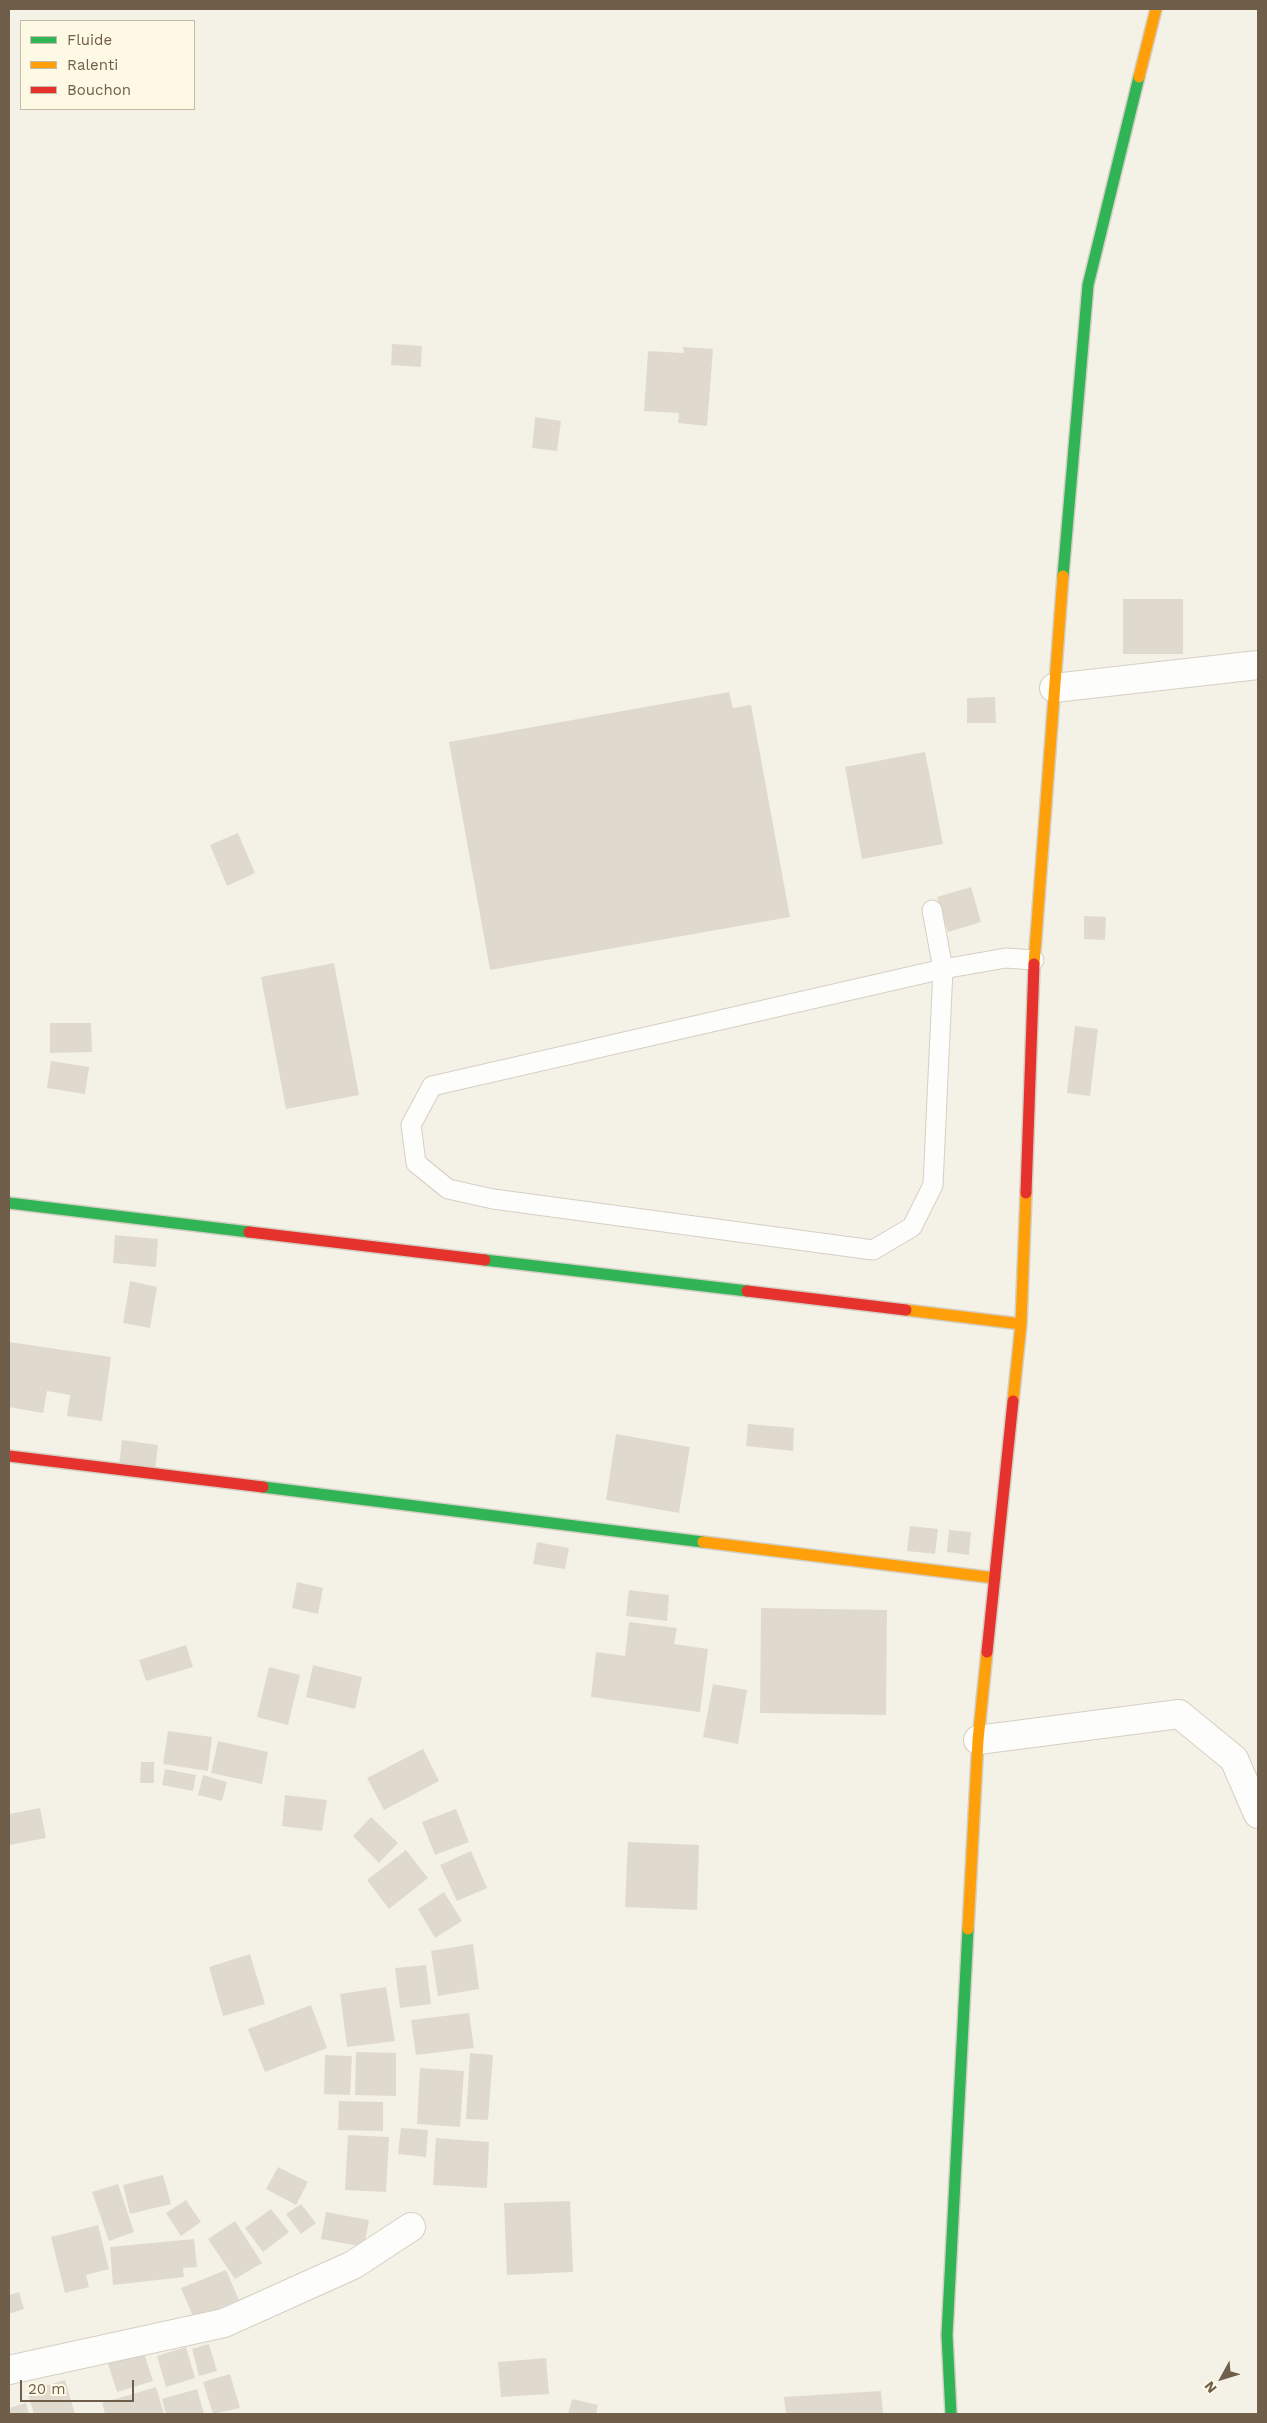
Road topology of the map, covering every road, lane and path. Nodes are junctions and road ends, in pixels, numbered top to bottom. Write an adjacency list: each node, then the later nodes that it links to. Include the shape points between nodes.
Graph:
1 (1156, 9): 3 (street, via 1088,285)
2 (1258, 665): 3 (street)
3 (1054, 688): 5 (street)
4 (932, 910): 6 (lane)
5 (1034, 960): 6 (lane, via 1006,958); 8 (street)
6 (943, 969): 6 (lane, via 432,1086 411,1125 416,1163 448,1189 493,1199 873,1250 912,1228 933,1185)
7 (9, 1203): 8 (street)
8 (1022, 1324): 10 (street)
9 (9, 1456): 10 (street)
10 (995, 1578): 11 (street)
11 (978, 1740): 12 (street, via 1179,1714 1234,1759); 15 (street, via 947,2335)
12 (1258, 1814)
13 (411, 2227): 14 (street, via 353,2265 224,2323)
14 (9, 2370)
15 (951, 2414)

